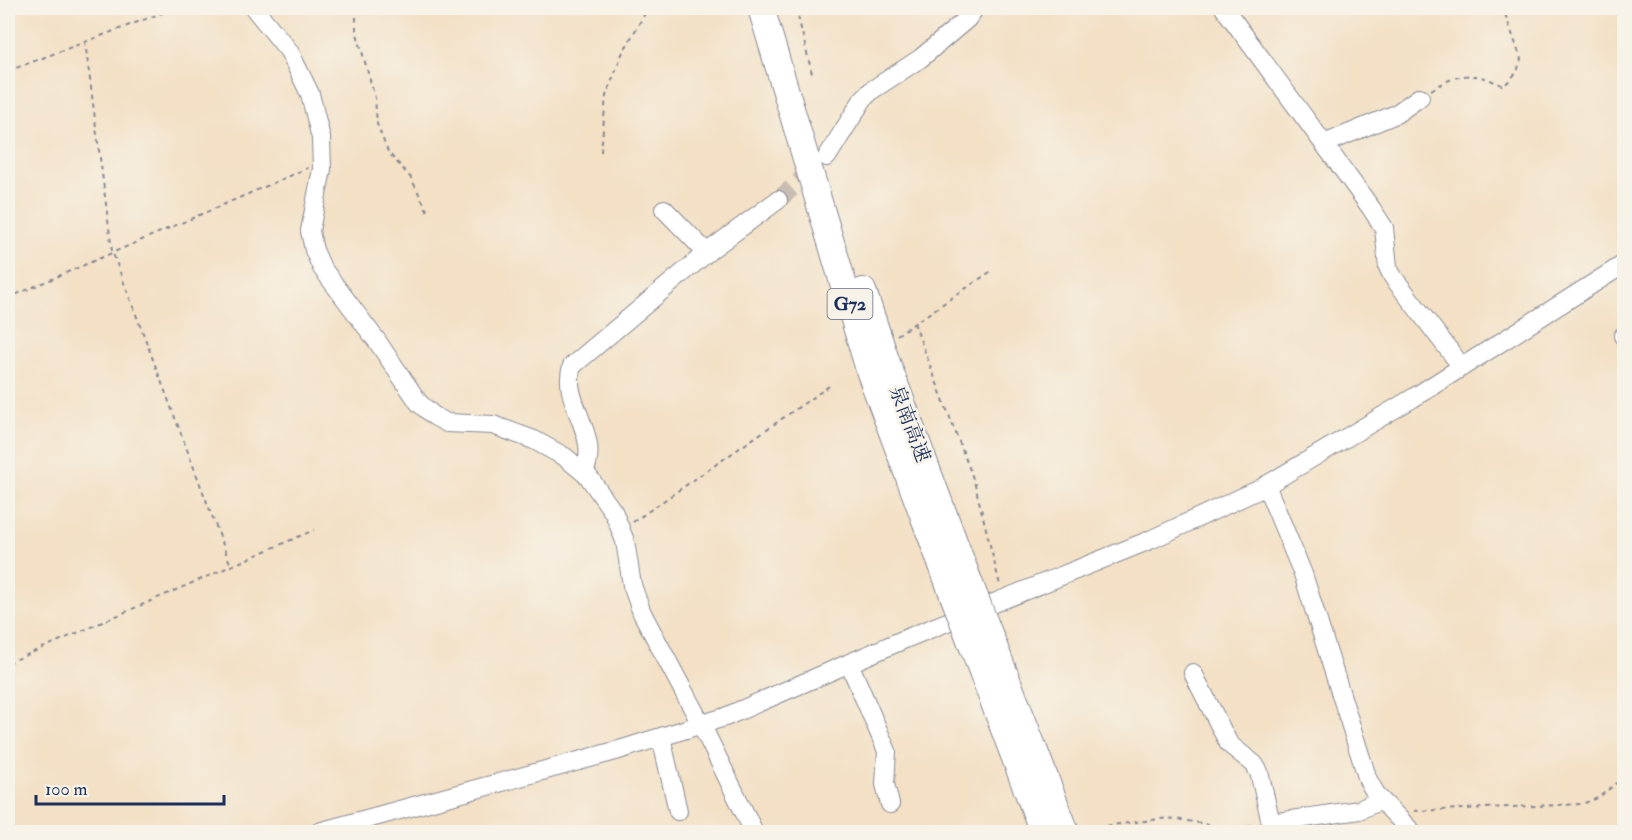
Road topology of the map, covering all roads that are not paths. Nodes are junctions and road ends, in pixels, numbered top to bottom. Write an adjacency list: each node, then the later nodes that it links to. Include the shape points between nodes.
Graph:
1 (254, 8): 14 (street, via 289,51 310,94 321,138 322,162 310,231 322,268 419,404 434,416 447,423 493,425 534,440 565,456)
2 (761, 8): 16 (highway, 泉南高速 / G72, via 870,373)
3 (777, 8): 16 (highway, 泉南高速 / G72, via 813,141)
4 (975, 8): 8 (street, via 921,58 863,99)
5 (1224, 8): 7 (street)
6 (1420, 97): 7 (street, via 1396,114)
7 (1324, 144): 13 (street, via 1384,228 1388,267 1393,277)
8 (827, 157)
9 (778, 200): 11 (street)
10 (664, 209): 11 (street)
11 (707, 253): 14 (street, via 572,366 569,383 590,456)
12 (1624, 264): 13 (street)
13 (1461, 367): 15 (street)
14 (584, 472): 19 (street, via 614,513 625,541 632,585 642,613)
15 (1266, 485): 17 (street, via 1150,540); 22 (street, via 1303,574 1368,780)
16 (962, 591): 24 (highway, 泉南高速 / G72, bridge); 27 (highway, 泉南高速 / G72, bridge)
17 (849, 663): 19 (street); 21 (street, via 887,751 885,784)
18 (1193, 673): 22 (street, via 1229,744 1259,772 1270,823)
19 (701, 724): 20 (street); 26 (street)
20 (661, 737): 23 (street); 25 (street)
21 (890, 804)
22 (1386, 806): 28 (street)
23 (678, 811)
24 (1077, 830)
25 (319, 832)
26 (754, 832)
27 (1043, 832)
28 (1412, 832)

